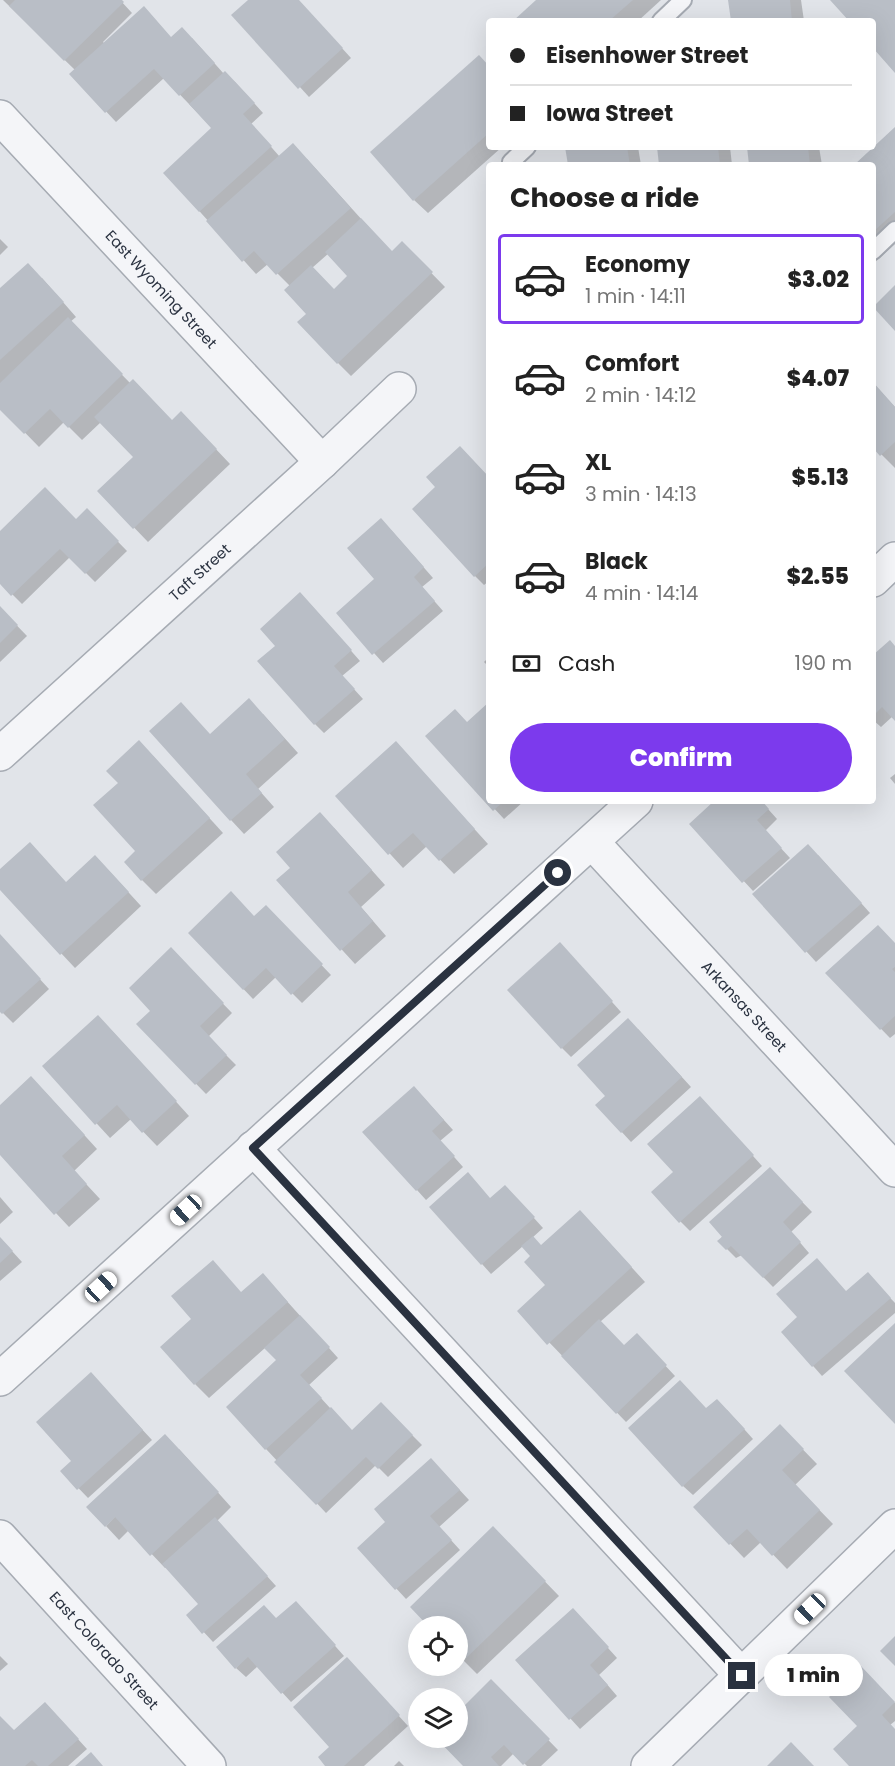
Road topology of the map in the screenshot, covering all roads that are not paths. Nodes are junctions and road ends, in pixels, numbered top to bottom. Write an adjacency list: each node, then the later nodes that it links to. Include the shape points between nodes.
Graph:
1 (683, 0): 2 (lane)
2 (664, 18)
3 (0, 117): 9 (street, East Wyoming Street)
4 (524, 150): 5 (lane)
5 (511, 162)
6 (895, 230): 7 (lane)
7 (876, 248)
8 (399, 389): 9 (street, Taft Street)
9 (322, 462): 12 (street, Taft Street)
10 (895, 559): 11 (street)
11 (876, 577)
12 (0, 754)
13 (633, 804): 14 (street)
14 (592, 842): 15 (street); 16 (street, Arkansas Street)
15 (253, 1148): 17 (street); 20 (street)
16 (895, 1170)
17 (0, 1379)
18 (895, 1526): 20 (street)
19 (0, 1537): 21 (street, East Colorado Street)
20 (742, 1676): 22 (street)
21 (209, 1766)
22 (648, 1766)

